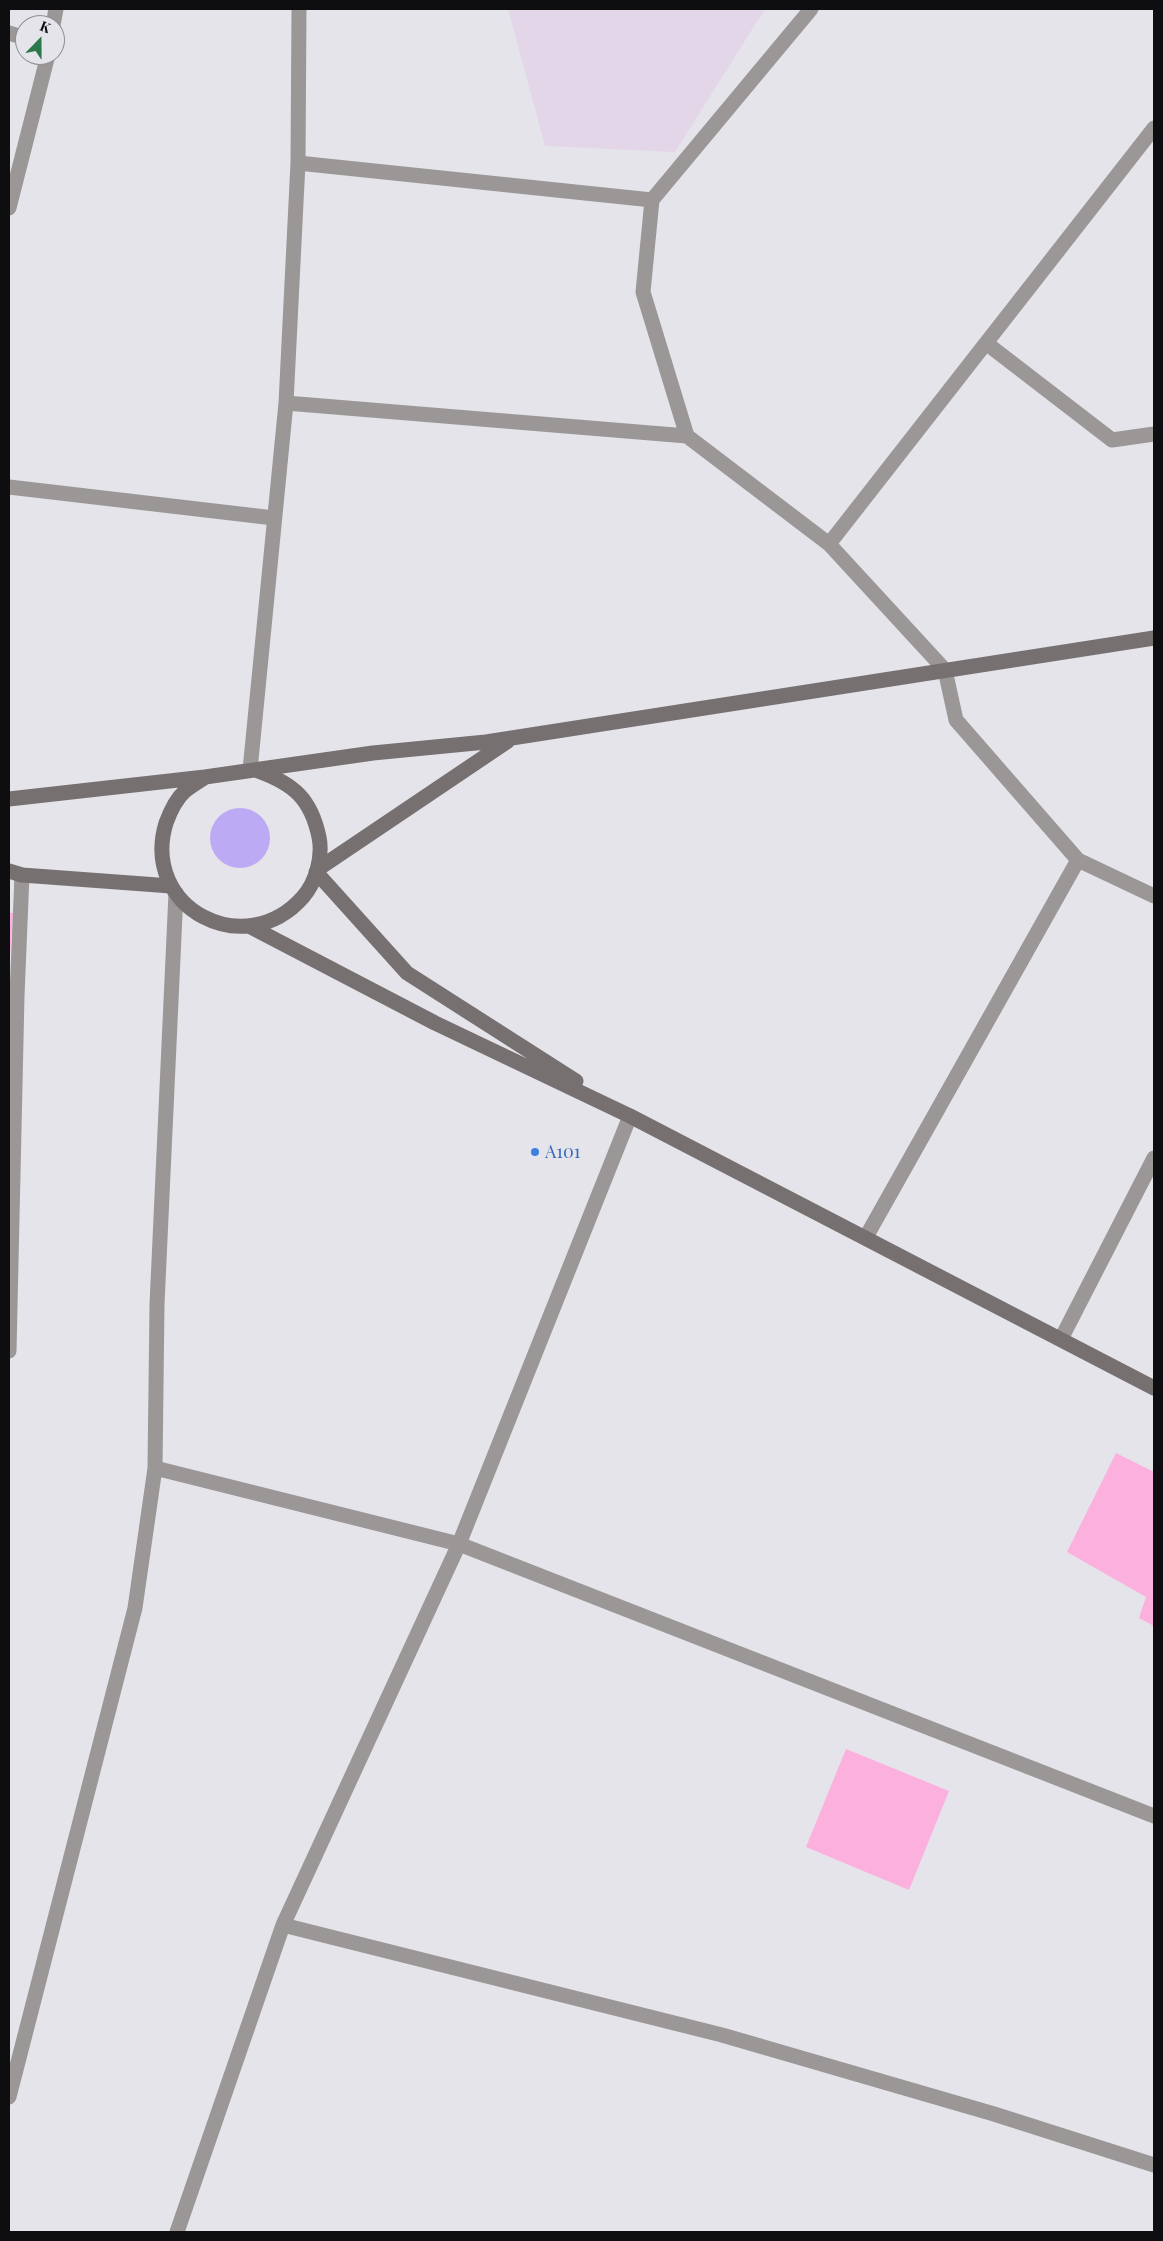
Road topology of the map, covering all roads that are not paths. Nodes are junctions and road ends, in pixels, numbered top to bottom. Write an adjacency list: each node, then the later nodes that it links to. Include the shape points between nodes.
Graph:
1 (300, 9): 5 (street)
2 (811, 9): 6 (street)
3 (45, 65): 7 (street)
4 (1154, 128): 8 (street)
5 (298, 163): 6 (street); 9 (street)
6 (652, 200): 11 (street, via 643,292)
7 (9, 208)
8 (986, 343): 10 (street, via 1112,440); 14 (street)
9 (286, 404): 11 (street); 13 (street)
10 (1154, 434)
11 (687, 436): 14 (street)
12 (9, 487): 13 (street)
13 (274, 518): 18 (street)
14 (829, 544): 16 (street)
15 (1154, 638): 16 (main road)
16 (945, 670): 17 (main road); 21 (street, via 956,720)
17 (514, 738): 18 (main road); 22 (main road)
18 (252, 770): 19 (main road); 22 (main road, via 280,779 300,795 310,810 315,818 320,844)
19 (205, 777): 20 (main road); 24 (main road, via 185,792 170,812 162,836 162,862)
20 (9, 799)
21 (1078, 860): 25 (street); 29 (street)
22 (317, 871): 26 (main road, via 308,891 293,908 273,921); 27 (main road, via 407,973)
23 (16, 873): 24 (main road); 31 (street, via 17,996)
24 (174, 889): 26 (main road, via 186,905 205,919 227,926); 33 (street, via 156,1304)
25 (1154, 896)
26 (251, 927): 27 (main road, via 435,1023)
27 (630, 1116): 29 (main road); 34 (street)
28 (1154, 1158): 30 (street)
29 (866, 1237): 30 (main road)
30 (1061, 1339): 32 (main road)
31 (9, 1351)
32 (1154, 1388)
33 (155, 1468): 34 (street); 37 (street, via 136,1608)
34 (459, 1544): 35 (street); 36 (street)
35 (1154, 1816)
36 (283, 1925): 38 (street, via 722,2035 994,2114); 39 (street)
37 (9, 2097)
38 (1154, 2165)
39 (177, 2232)

